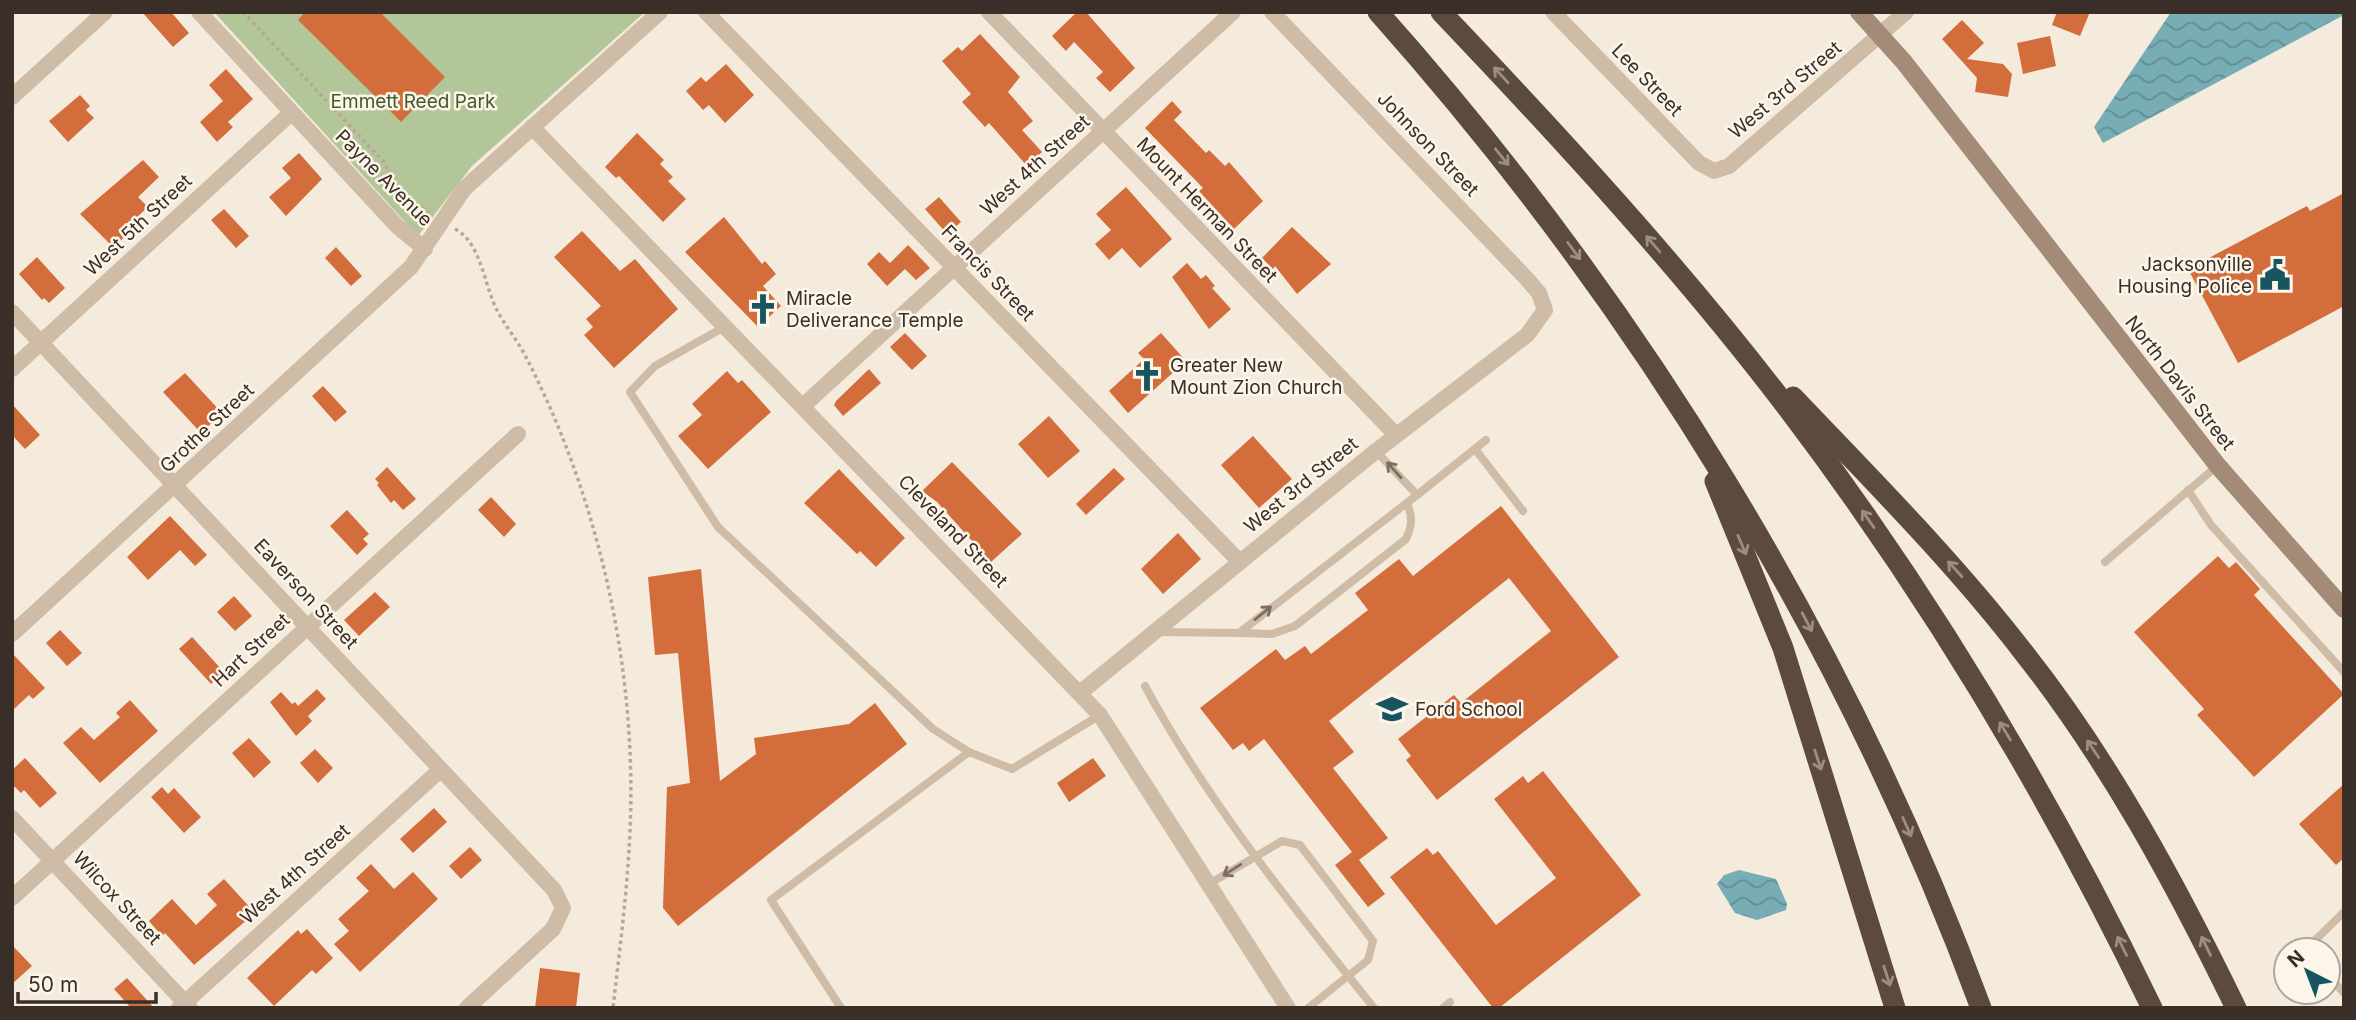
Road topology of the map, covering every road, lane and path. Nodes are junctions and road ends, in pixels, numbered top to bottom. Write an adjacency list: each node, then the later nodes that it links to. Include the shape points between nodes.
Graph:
1 (105, 12): 15 (street)
2 (199, 12): 16 (street, Payne Avenue)
3 (243, 12): 20 (path, via 383,161 404,195)
4 (660, 12): 17 (street)
5 (706, 12): 23 (street, Francis Street)
6 (989, 12): 18 (street, Mount Herman Street)
7 (1233, 12): 18 (street, West 4th Street)
8 (1272, 12): 25 (street, Johnson Street, via 1527,279)
9 (1378, 12): 31 (highway, one-way to 31, via 1533,196)
10 (1441, 12): 24 (highway, one-way to 10)
11 (1553, 12): 19 (street, Lee Street, via 1699,163)
12 (1859, 12): 14 (street, North Davis Street)
13 (1906, 12): 14 (street, West 3rd Street)
14 (1881, 36): 19 (street, West 3rd Street, via 1729,166); 37 (street, North Davis Street)
15 (12, 97)
16 (291, 113): 22 (street, Payne Avenue, via 397,226); 28 (street, West 5th Street)
17 (532, 127): 22 (street, via 464,190); 27 (street, Cleveland Street)
18 (1103, 132): 23 (street, West 4th Street); 33 (street, Mount Herman Street)
19 (1714, 171)
20 (432, 215)
21 (451, 227): 67 (path, via 473,245 497,310 547,402 577,474 612,609 630,766 630,848)
22 (425, 249): 38 (street, Grothe Street, via 402,277)
23 (953, 267): 30 (street, West 4th Street); 43 (street, Francis Street)
24 (1698, 296): 75 (highway, one-way to 24, via 2042,795 1938,622 1807,434); 76 (highway, one-way to 24, via 2134,814 2026,655 1928,540)
25 (1545, 310): 33 (street, West 3rd Street, via 1527,335)
26 (12, 312): 28 (street, Eaverson Street)
27 (726, 325): 30 (street, Cleveland Street); 54 (lane, via 655,366 630,393 718,527 933,729)
28 (41, 343): 29 (street, West 5th Street); 38 (street, Eaverson Street)
29 (12, 369)
30 (803, 406): 52 (street, Cleveland Street)
31 (1687, 415): 62 (highway, one-way to 62, via 1774,561 1837,680); 72 (highway, one-way to 72, via 1783,648)
32 (518, 434): 46 (street, Hart Street)
33 (1396, 435): 36 (street, West 3rd Street)
34 (1486, 440): 35 (lane)
35 (1475, 449): 40 (lane); 42 (lane)
36 (1376, 451): 40 (lane, one-way to 36); 43 (street, West 3rd Street)
37 (2218, 466): 39 (lane); 45 (street, North Davis Street)
38 (173, 487): 46 (street, Eaverson Street); 48 (street, Grothe Street)
39 (2188, 490): 44 (lane); 50 (lane, via 2211,525)
40 (1416, 495): 41 (lane)
41 (1407, 503): 49 (lane, one-way to 41); 49 (lane, via 1412,527 1406,540 1305,618 1272,634)
42 (1523, 511)
43 (1240, 562): 47 (street, West 3rd Street)
44 (2105, 562)
45 (2344, 609)
46 (307, 627): 55 (street, Eaverson Street); 58 (street, Hart Street)
47 (1153, 632): 49 (lane); 52 (street, West 3rd Street)
48 (12, 634)
49 (1239, 634)
50 (2344, 672)
51 (1144, 686): 57 (lane)
52 (1081, 692): 53 (street, Cleveland Street)
53 (1100, 715): 54 (lane, via 1012,769); 59 (street, Cleveland Street)
54 (969, 752): 68 (lane, via 771,900)
55 (439, 771): 65 (street, West 4th Street); 66 (street, Eaverson Street, via 554,890 563,908 553,929)
56 (12, 818): 58 (street, Wilcox Street)
57 (1255, 855): 59 (lane, one-way to 59); 64 (lane); 64 (lane, via 1282,841 1300,845 1371,934 1373,950 1368,960)
58 (53, 860): 60 (street, Hart Street); 65 (street, Wilcox Street)
59 (1209, 885): 69 (street, Cleveland Street)
60 (12, 898)
61 (2344, 912): 63 (lane)
62 (1949, 924): 73 (highway); 74 (highway)
63 (2319, 936)
64 (1349, 977): 70 (lane); 71 (lane)
65 (185, 1006)
66 (467, 1008)
67 (613, 1008)
68 (841, 1008)
69 (1289, 1008)
70 (1308, 1008)
71 (1374, 1008)
72 (1895, 1008)
73 (1981, 1008)
74 (1994, 1008)
75 (2152, 1008)
76 (2236, 1008)

